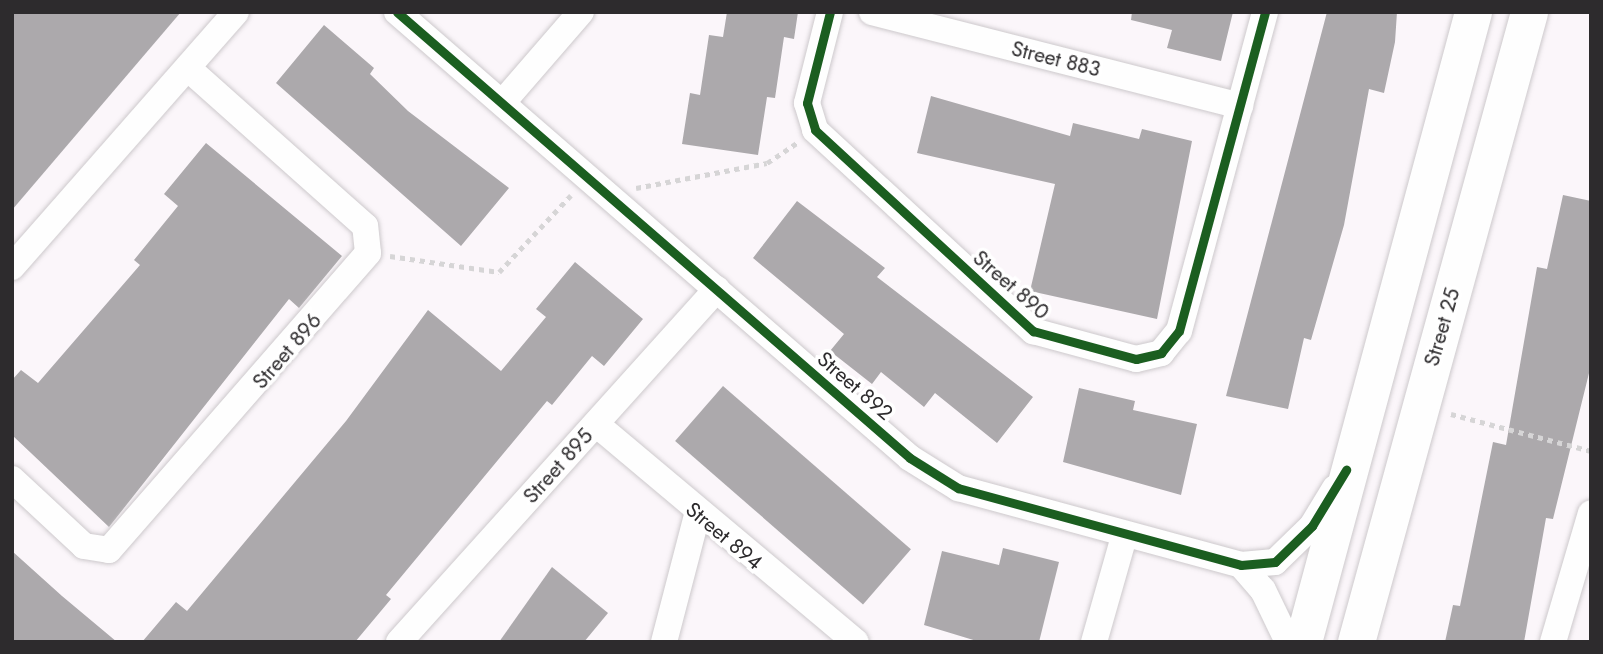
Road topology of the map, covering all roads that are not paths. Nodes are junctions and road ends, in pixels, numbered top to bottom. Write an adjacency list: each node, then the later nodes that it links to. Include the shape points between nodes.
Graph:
1 (236, 12): 11 (street)
2 (397, 12): 12 (street, Street 892)
3 (581, 12): 12 (street)
4 (830, 12): 13 (street, Street 890, via 807,103 815,130 1034,331 1136,359 1161,353 1180,331)
5 (872, 12): 13 (street, Street 883)
6 (1265, 12): 13 (street, Street 890)
7 (1473, 12): 17 (street)
8 (1490, 12): 10 (street, via 1488,42 1499,50)
9 (1529, 12): 10 (street, Street 25)
10 (1519, 48): 23 (street, Street 25, via 1419,406)
11 (189, 69): 14 (street); 18 (street, Street 896, via 365,226 369,253 108,550 84,546)
12 (503, 102): 15 (street, Street 892)
13 (1240, 106)
14 (12, 267)
15 (717, 289): 16 (street, Street 895); 21 (street, Street 892, via 934,476 979,496)
16 (596, 424): 20 (street, Street 894); 24 (street, Street 895)
17 (1349, 459): 22 (street, Street 892, via 1312,526 1275,562); 23 (street, via 1384,461 1386,480 1363,579); 29 (street)
18 (12, 479)
19 (1591, 513): 30 (street)
20 (697, 515): 25 (street); 26 (street, Street 894)
21 (1124, 537): 22 (street, Street 892); 27 (street)
22 (1241, 565): 28 (street, via 1263,590)
23 (1362, 634)
24 (400, 642)
25 (664, 642)
26 (856, 642)
27 (1094, 642)
28 (1288, 642)
29 (1303, 642)
30 (1553, 642)

